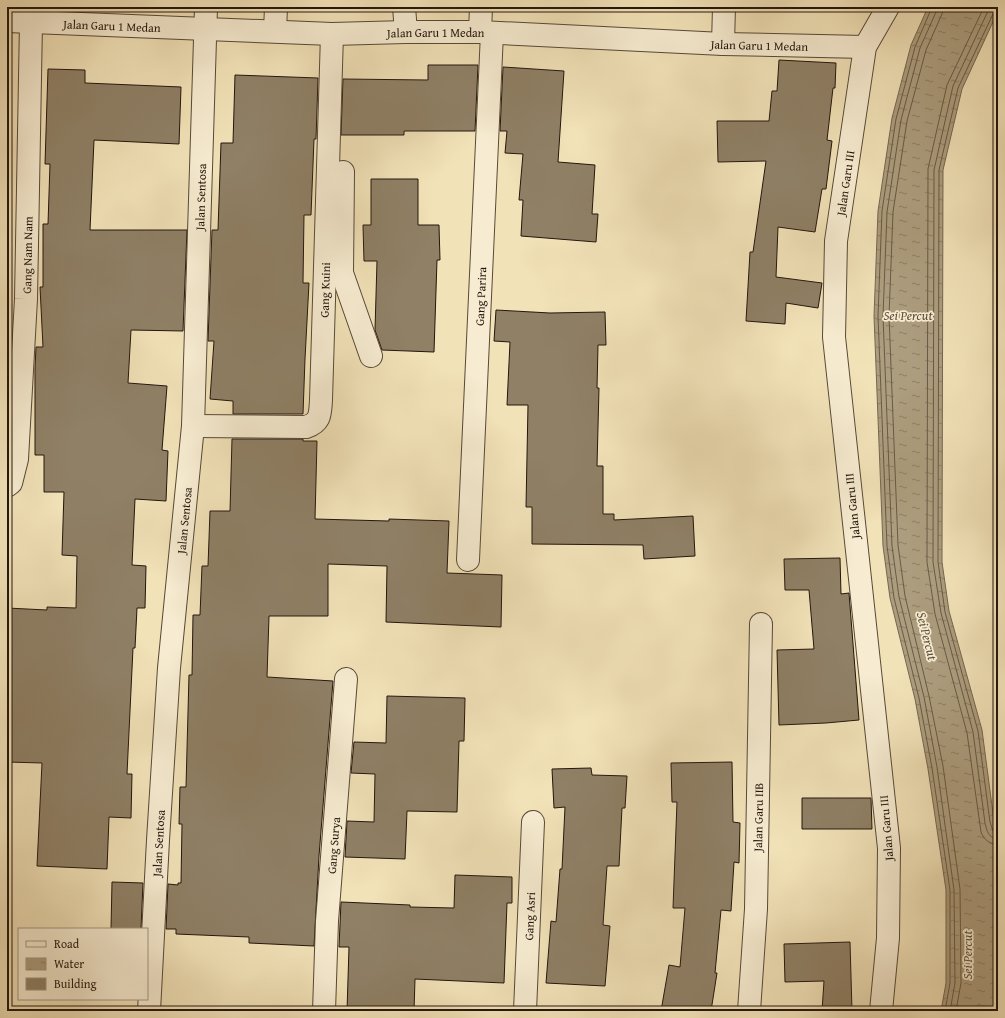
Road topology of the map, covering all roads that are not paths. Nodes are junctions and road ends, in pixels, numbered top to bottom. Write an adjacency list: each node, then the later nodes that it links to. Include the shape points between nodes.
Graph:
1 (206, 7): 8 (street, Jalan Sentosa)
2 (276, 7): 9 (street)
3 (404, 7): 10 (street)
4 (481, 7): 11 (street, Gang Parira)
5 (724, 7): 13 (street)
6 (888, 7): 14 (street, Jalan Garu III)
7 (15, 18): 8 (street, Jalan Garu 1 Medan); 17 (street, Gang Nam Nam, via 26,299 17,459)
8 (205, 30): 9 (street, Jalan Garu 1 Medan); 16 (street, Jalan Sentosa)
9 (276, 31): 12 (street, Jalan Garu 1 Medan)
10 (406, 32): 11 (street, Jalan Garu 1 Medan); 12 (street, Jalan Garu 1 Medan)
11 (486, 33): 13 (street, Jalan Garu 1 Medan); 18 (street, Gang Parira)
12 (340, 34): 15 (street, via 343,133 342,273); 16 (street, Gang Kuini, via 319,417 313,425 306,427)
13 (723, 44): 14 (street, Jalan Garu 1 Medan)
14 (865, 47): 26 (street, Jalan Garu III, via 836,241 834,337 889,848 888,938)
15 (372, 356)
16 (193, 426): 22 (street, Jalan Sentosa, via 169,668)
17 (7, 486)
18 (468, 560)
19 (761, 624): 25 (street, Jalan Garu IIB, via 756,909)
20 (346, 679): 23 (street, Gang Surya, via 327,921)
21 (533, 822): 24 (street, Gang Asri)
22 (149, 1011)
23 (324, 1011)
24 (525, 1011)
25 (749, 1011)
26 (881, 1011)

